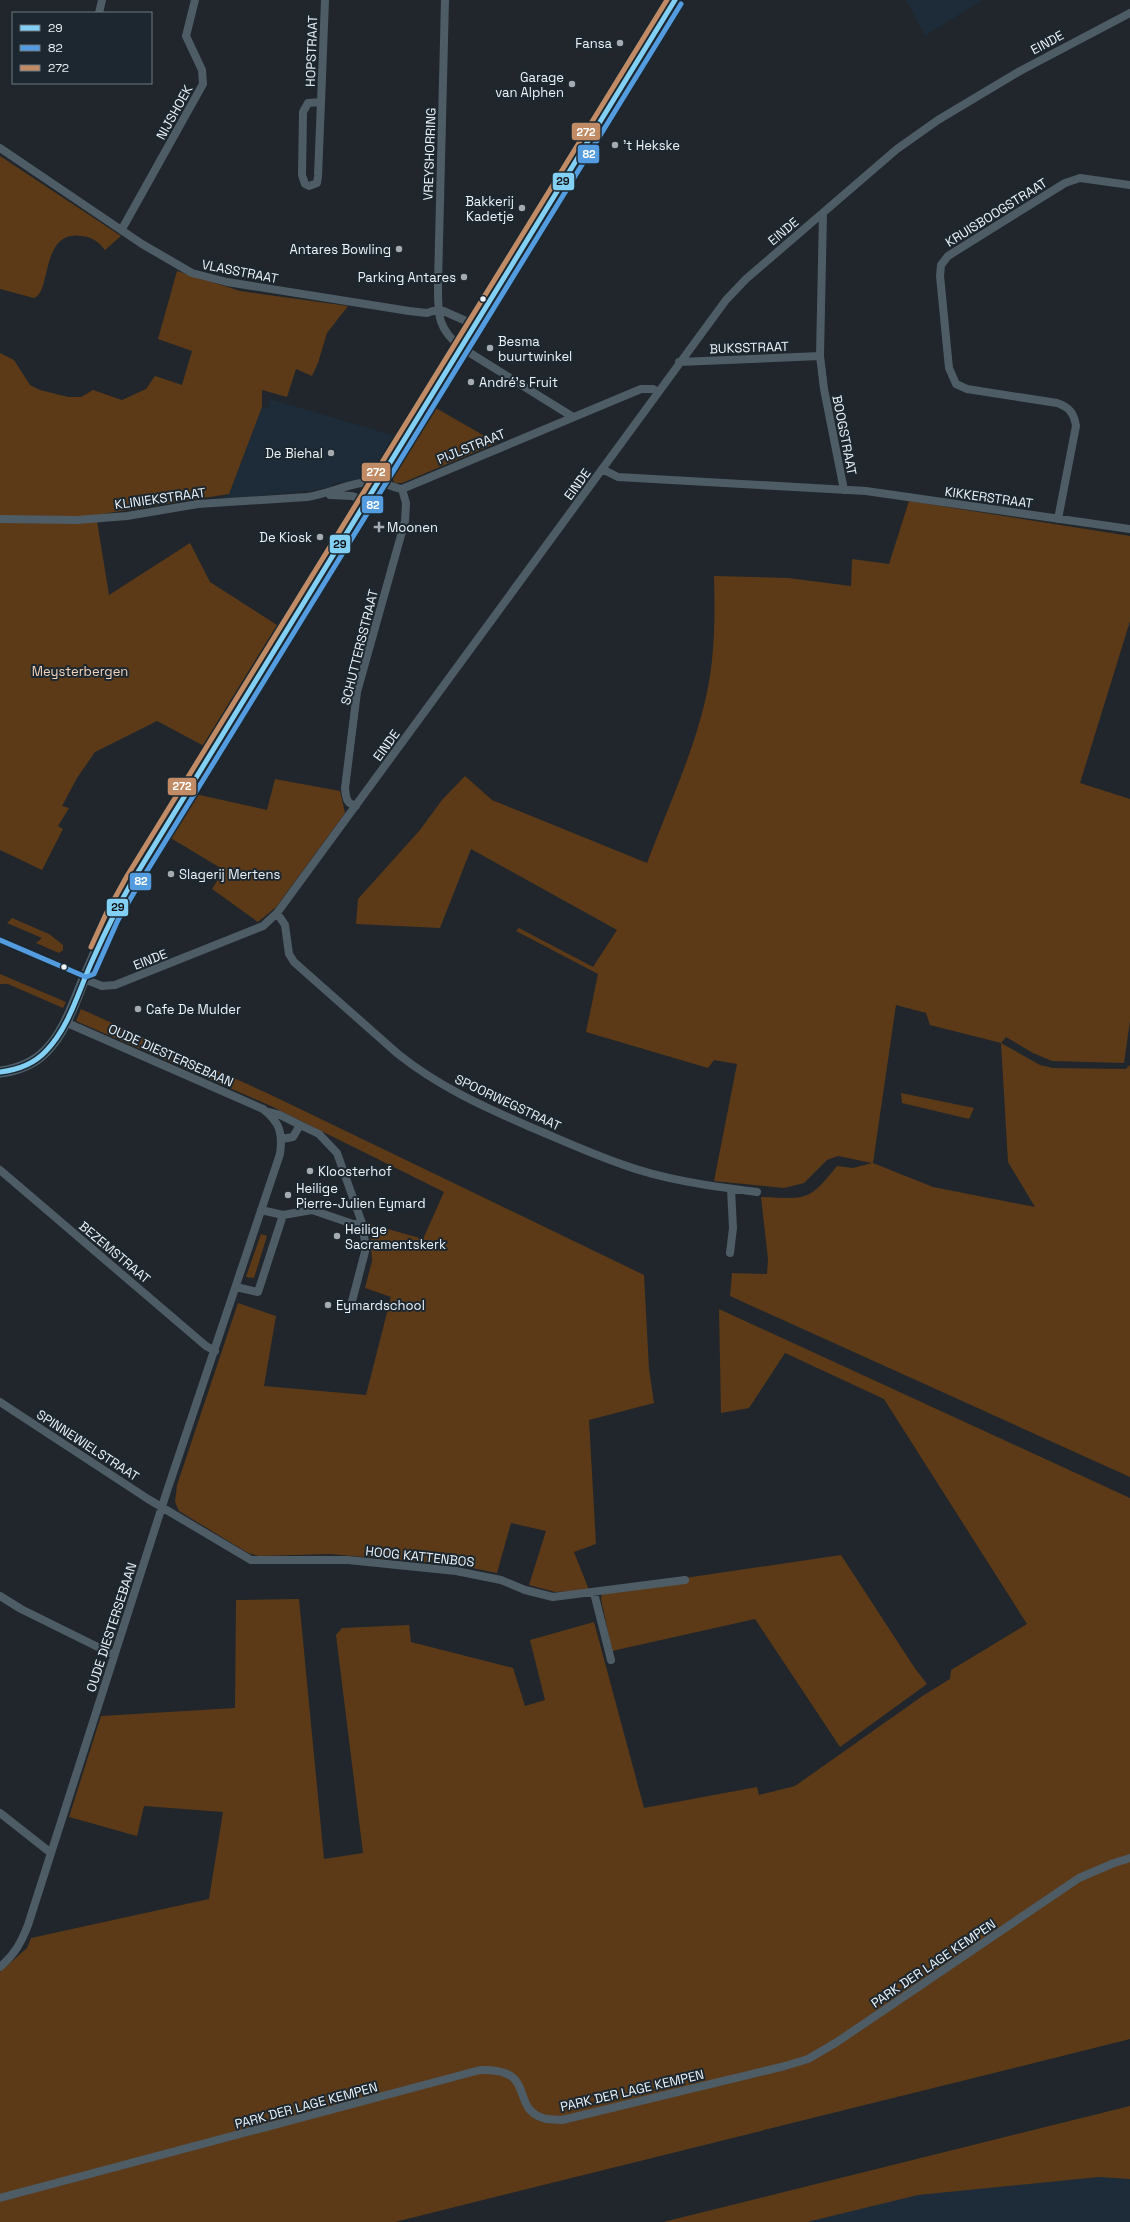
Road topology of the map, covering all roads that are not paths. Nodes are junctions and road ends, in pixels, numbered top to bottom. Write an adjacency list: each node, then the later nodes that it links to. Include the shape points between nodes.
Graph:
1 (102, 0): 6 (street)
2 (195, 0): 12 (street, NIJSHOEK, via 186,36 202,70 203,84)
3 (325, 0): 8 (street, HOPSTRAAT)
4 (445, 0): 13 (street, VREYSHORRING)
5 (675, 0): 14 (main road)
6 (99, 12)
7 (1130, 13): 11 (street, EINDE, via 1020,71 938,120 897,149)
8 (321, 102): 8 (street, HOPSTRAAT, via 318,176 316,183 309,186 305,184 302,174 303,112 308,103)
9 (0, 148): 12 (street, VLASSTRAAT)
10 (1130, 185): 27 (street, KRUISBOOGSTRAAT, via 1080,178 1065,184 948,256 940,270 949,368 956,384 967,390 1057,403 1073,414 1076,426)
11 (823, 213): 16 (street, BOOGSTRAAT); 17 (street, EINDE, via 746,279 726,300)
12 (122, 229): 13 (street, VLASSTRAAT, via 177,266 204,277 409,311 427,313)
13 (439, 309): 14 (street); 15 (street, VREYSHORRING, via 439,322 453,341)
14 (476, 325): 15 (main road)
15 (462, 348): 19 (street); 21 (main road)
16 (820, 356): 17 (street, BUKSSTRAAT); 23 (street, BOOGSTRAAT)
17 (679, 362): 18 (street, EINDE)
18 (658, 392): 19 (street, PIJLSTRAAT, via 642,388); 20 (street, EINDE)
19 (573, 417): 22 (street, PIJLSTRAAT)
20 (602, 469): 23 (street, BOOGSTRAAT, via 618,477); 29 (street, EINDE)
21 (378, 482): 22 (street); 24 (street, KLINIEKSTRAAT, via 363,483); 25 (main road)
22 (402, 489): 29 (street, SCHUTTERSSTRAAT, via 406,502 405,521 357,692 345,788 349,804)
23 (844, 490): 27 (street, KIKKERSTRAAT)
24 (323, 495): 25 (street, KLINIEKSTRAAT, via 352,496); 26 (street, KLINIEKSTRAAT, via 198,504 127,516 77,520)
25 (367, 501): 31 (main road, via 112,917)
26 (0, 519)
27 (1058, 519): 28 (street, KIKKERSTRAAT)
28 (1130, 529)
29 (356, 806): 30 (street, EINDE)
30 (277, 913): 31 (street, EINDE, via 263,926 115,985 102,986); 38 (street, SPOORWEGSTRAAT, via 285,925 289,954 294,962 398,1054 452,1091 621,1164 698,1184)
31 (84, 979): 32 (main road)
32 (65, 1022): 33 (main road, via 54,1042 38,1059 22,1067); 34 (street, OUDE DIESTERSEBAAN)
33 (0, 1072)
34 (267, 1112): 35 (street, OUDE DIESTERSEBAAN); 36 (street, via 275,1121)
35 (300, 1125): 36 (street, via 293,1137); 42 (street, OUDE DIESTERSEBAAN, via 319,1134 337,1153)
36 (282, 1139): 40 (street, OUDE DIESTERSEBAAN, via 280,1154)
37 (0, 1170): 46 (street, BEZEMSTRAAT)
38 (731, 1189): 39 (street, SPOORWEGSTRAAT); 43 (street, via 733,1228)
39 (757, 1192)
40 (262, 1210): 41 (street); 44 (street, OUDE DIESTERSEBAAN)
41 (283, 1215): 42 (street, via 312,1210 353,1224); 44 (street, via 258,1292)
42 (362, 1223): 45 (street, OUDE DIESTERSEBAAN, via 366,1248)
43 (730, 1253)
44 (236, 1287): 46 (street, OUDE DIESTERSEBAAN)
45 (350, 1305)
46 (215, 1351): 48 (street, OUDE DIESTERSEBAAN)
47 (0, 1402): 48 (street, SPINNEWIELSTRAAT)
48 (162, 1508): 50 (street, HOOG KATTENBOS, via 251,1560 371,1562 470,1573 553,1597); 52 (street, OUDE DIESTERSEBAAN)
49 (685, 1580): 50 (street, HOOG KATTENBOS)
50 (594, 1593): 53 (street)
51 (0, 1596): 52 (street)
52 (114, 1655): 55 (street, OUDE DIESTERSEBAAN)
53 (612, 1660)
54 (0, 1813): 55 (street)
55 (51, 1852): 57 (street, OUDE DIESTERSEBAAN, via 21,1944)
56 (1130, 1858): 58 (street, PARK DER LAGE KEMPEN, via 1079,1878 837,2042 808,2059 785,2066 562,2120 544,2119 532,2112 527,2107 513,2076 502,2070 480,2070)
57 (0, 1968)
58 (0, 2198)

